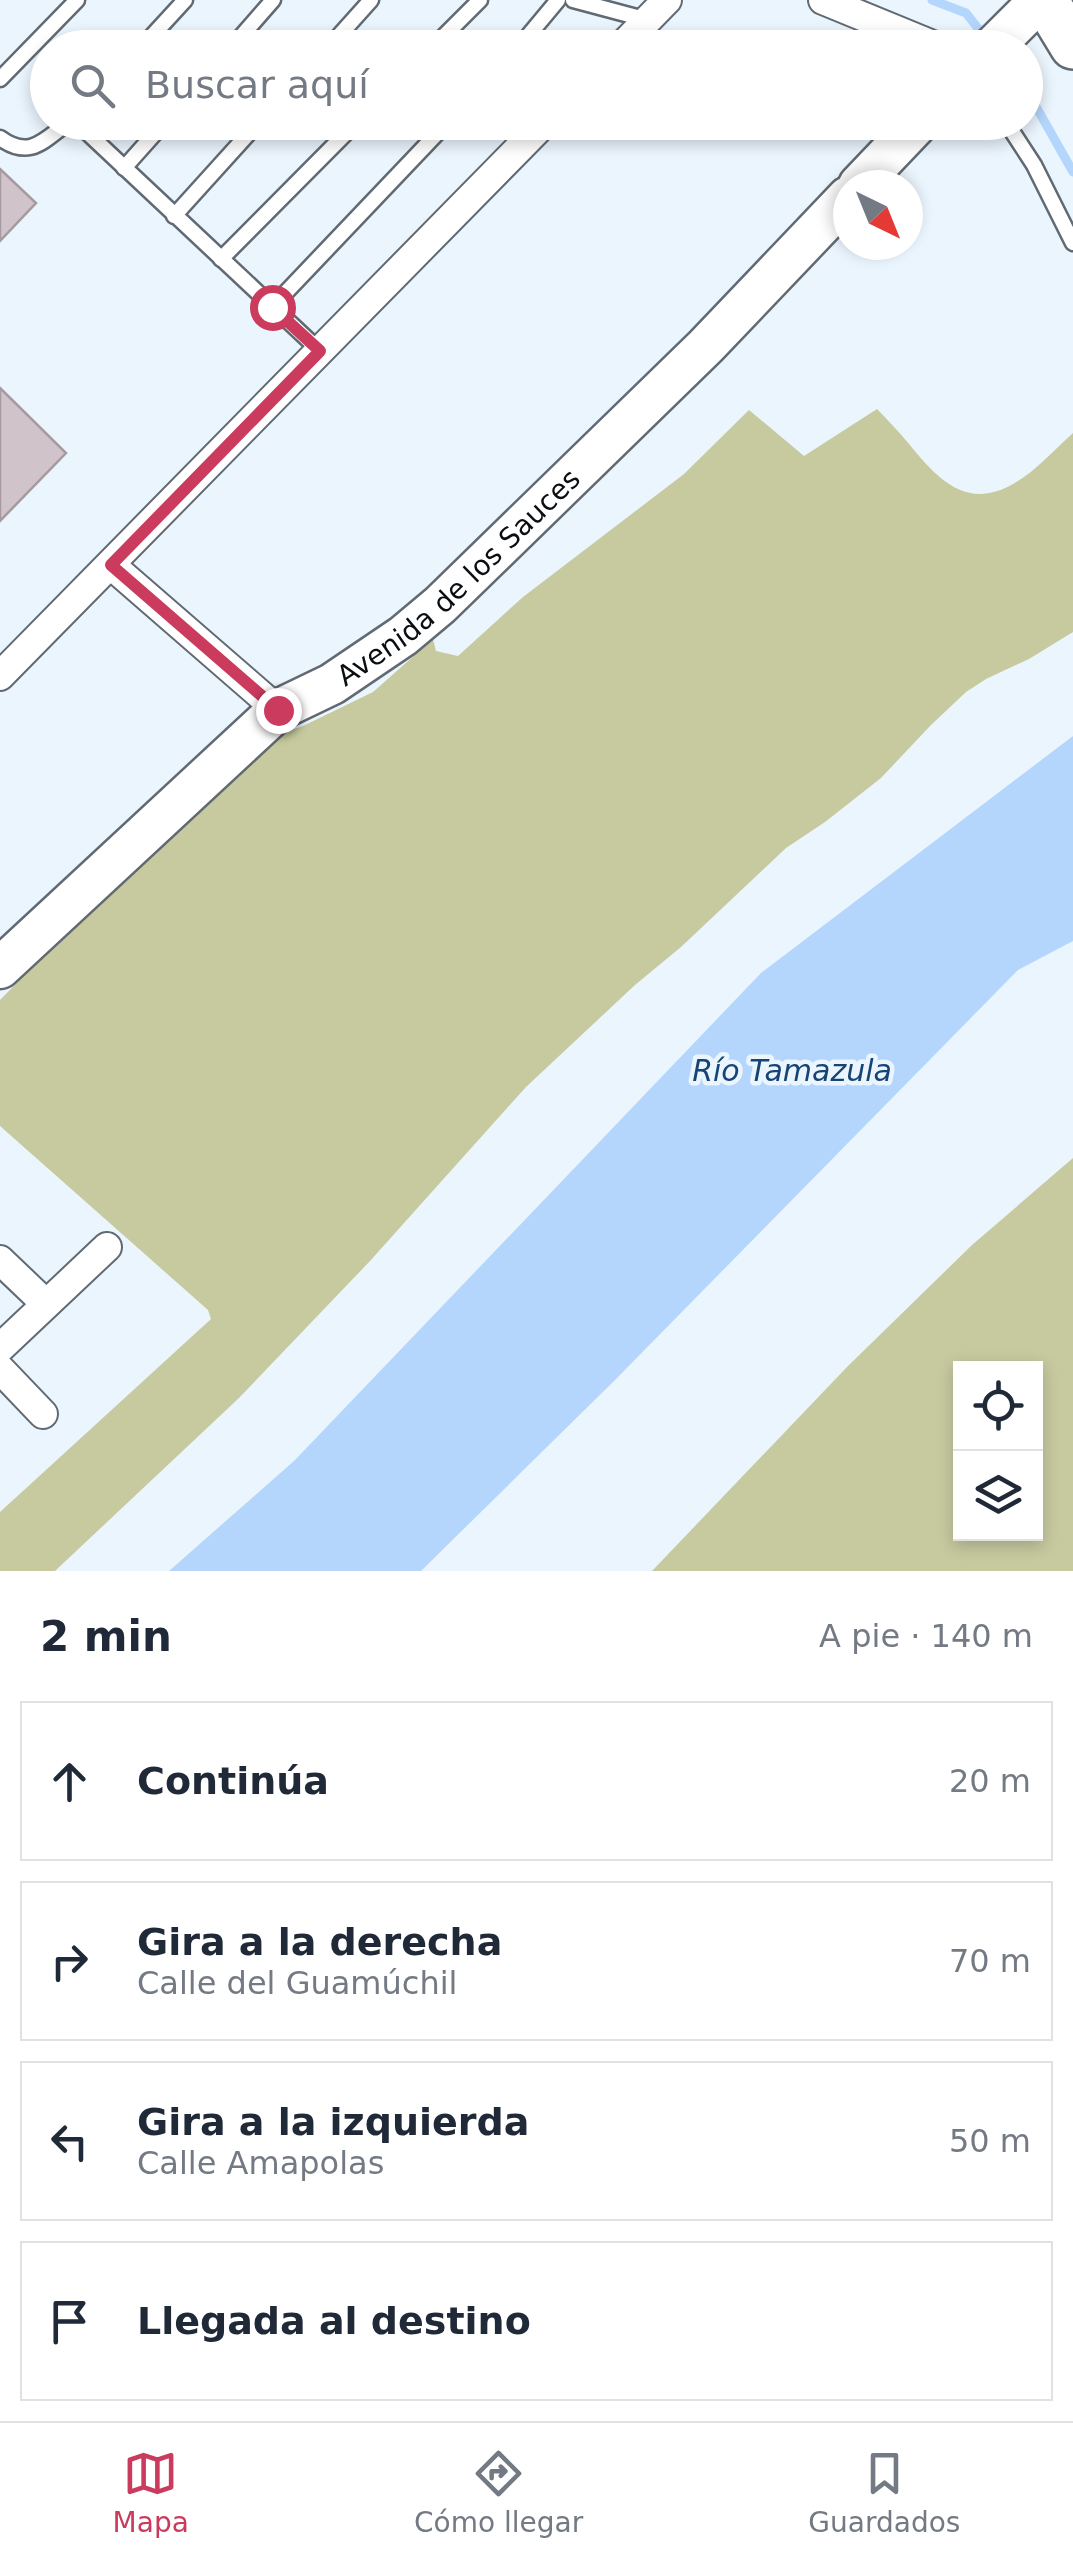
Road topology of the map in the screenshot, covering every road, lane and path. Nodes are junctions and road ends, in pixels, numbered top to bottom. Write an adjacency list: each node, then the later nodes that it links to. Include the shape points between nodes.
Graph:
1 (77, 0): 11 (lane)
2 (185, 0): 12 (lane)
3 (273, 0): 13 (lane)
4 (371, 0): 14 (lane)
5 (480, 0): 15 (lane)
6 (558, 0): 16 (lane)
7 (572, 0): 9 (lane)
8 (823, 0): 18 (street)
9 (658, 10): 17 (street)
10 (1024, 17): 19 (main road)
11 (48, 30)
12 (158, 30)
13 (247, 30)
14 (344, 30)
15 (450, 30)
16 (533, 30)
17 (638, 30)
18 (896, 30)
19 (1073, 46)
20 (30, 48): 21 (lane)
21 (0, 79)
22 (0, 138): 23 (lane, via 20,149)
23 (46, 140)
24 (92, 140): 32 (lane)
25 (148, 140): 32 (lane)
26 (243, 140): 35 (lane)
27 (339, 140): 37 (lane)
28 (431, 140): 38 (lane)
29 (527, 140): 39 (street)
30 (902, 140): 33 (street)
31 (1018, 140): 36 (lane)
32 (124, 168): 35 (lane)
33 (873, 170)
34 (833, 213): 42 (street, Avenida de los Sauces, via 440,605 332,684)
35 (174, 216): 37 (lane)
36 (1073, 243)
37 (220, 259): 38 (lane)
38 (272, 307): 39 (lane)
39 (320, 351): 40 (street)
40 (111, 565): 41 (street); 42 (street)
41 (0, 676)
42 (278, 710): 43 (street, Avenida de los Sauces)
43 (0, 968)
44 (106, 1247): 46 (street)
45 (0, 1260): 46 (street)
46 (46, 1304): 47 (street)
47 (0, 1348)
48 (0, 1368): 49 (street)
49 (43, 1414)

